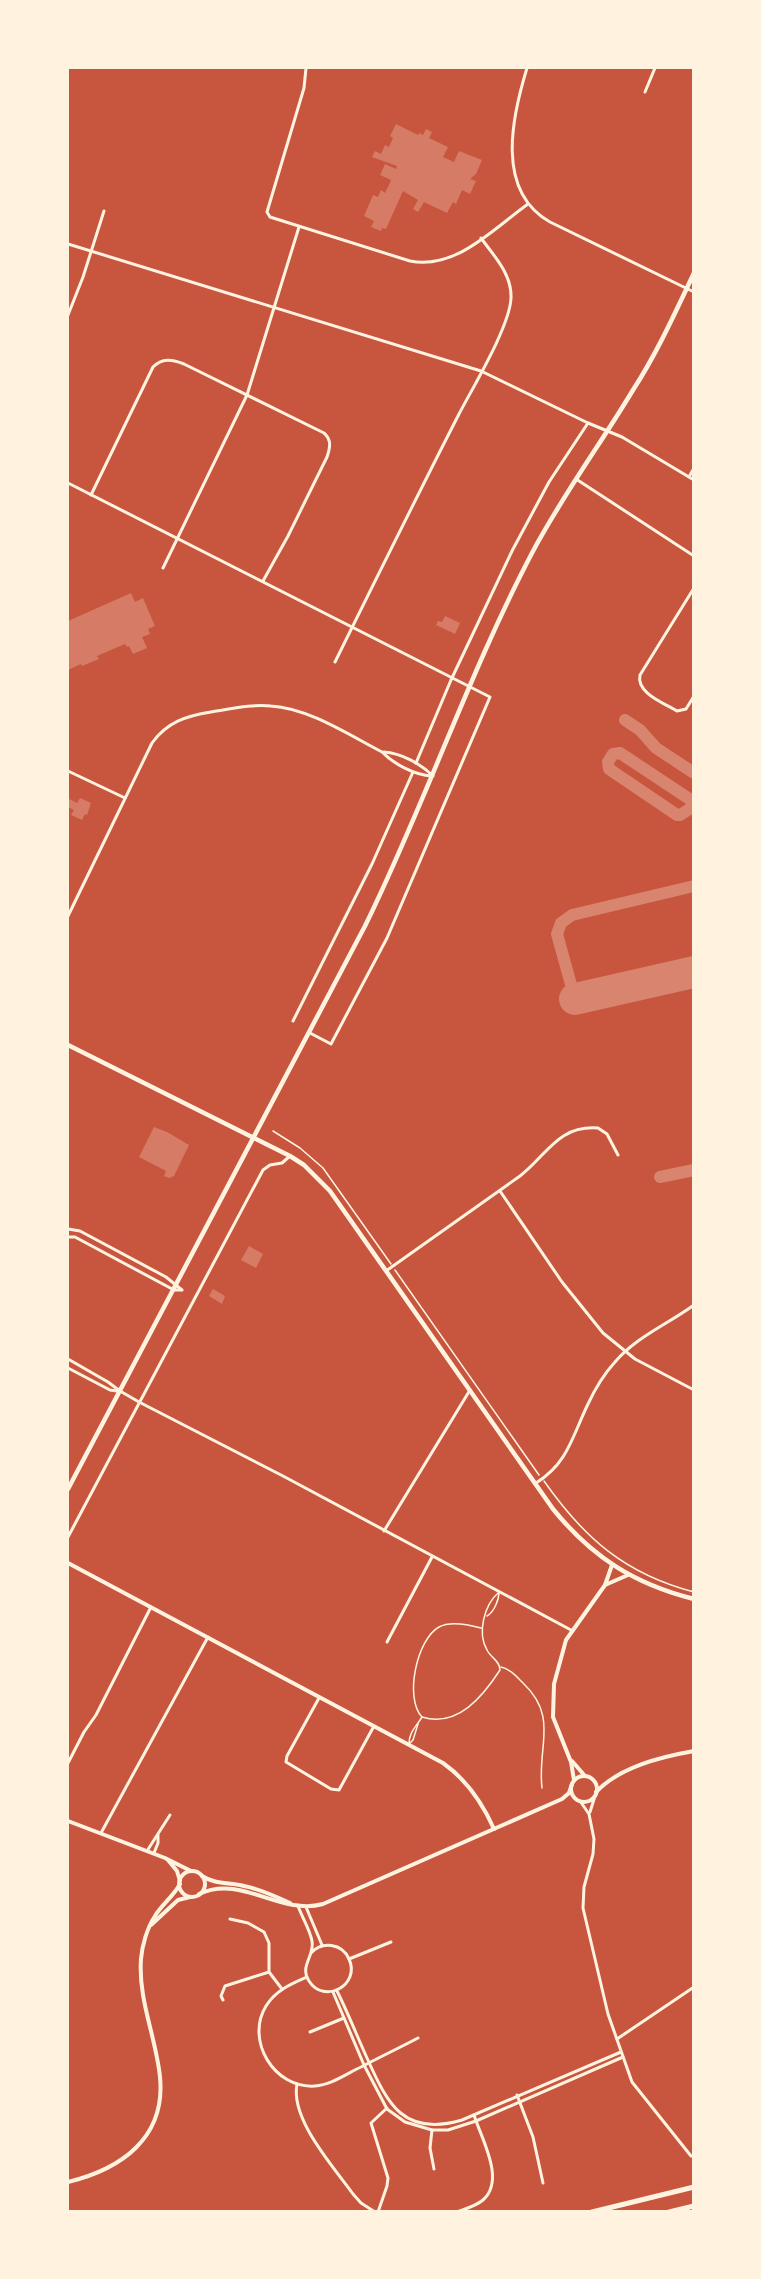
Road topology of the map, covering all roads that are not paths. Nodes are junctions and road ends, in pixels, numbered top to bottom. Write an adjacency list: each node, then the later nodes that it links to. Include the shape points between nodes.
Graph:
1 (306, 68): 7 (street, via 304,88 267,215)
2 (527, 68): 5 (street, via 514,112 512,138 518,184)
3 (655, 68): 4 (street)
4 (645, 92)
5 (528, 204): 8 (street); 12 (street, via 550,222)
6 (104, 211): 10 (street)
7 (299, 227): 8 (street, via 423,263 449,259); 14 (street)
8 (481, 238): 16 (street, via 504,271 511,295 506,319)
9 (68, 244): 10 (street)
10 (91, 252): 14 (street); 15 (street)
11 (693, 273): 12 (main road)
12 (687, 289): 13 (street); 19 (main road, via 652,360)
13 (693, 292)
14 (275, 308): 16 (street); 17 (street)
15 (68, 315)
16 (482, 371): 18 (street); 31 (street)
17 (247, 395): 25 (street, via 178,362 158,362); 26 (street); 29 (street, via 324,433 330,446)
18 (588, 423): 19 (street); 33 (street, via 531,514)
19 (608, 430): 21 (street); 22 (main road)
20 (693, 468): 21 (street)
21 (689, 477): 23 (street)
22 (576, 479): 27 (street); 34 (main road, via 527,563)
23 (693, 480)
24 (68, 483): 25 (street)
25 (91, 495): 26 (street)
26 (177, 538): 28 (street); 29 (street)
27 (693, 556)
28 (163, 568)
29 (263, 581): 31 (street)
30 (693, 588): 35 (street, via 639,680 643,690 676,711 686,709)
31 (353, 626): 32 (street); 33 (street)
32 (335, 662)
33 (453, 676): 34 (street); 37 (street)
34 (472, 686): 40 (main road); 44 (street, via 490,697 387,938 331,1044)
35 (693, 696)
36 (382, 752): 37 (street, via 394,752); 39 (street); 41 (street, via 288,708 260,705 198,714 175,721 156,737)
37 (416, 763): 40 (street)
38 (68, 771): 41 (street)
39 (414, 772): 40 (street); 43 (street)
40 (433, 776): 44 (main road, via 373,911)
41 (125, 798): 42 (street)
42 (68, 916)
43 (293, 1021)
44 (310, 1033): 46 (main road)
45 (68, 1045): 46 (main road)
46 (255, 1137): 48 (main road); 53 (main road)
47 (618, 1155): 49 (street, via 602,1129 577,1130 555,1140 531,1168)
48 (290, 1156): 52 (main road, via 330,1191); 62 (street, via 263,1170)
49 (500, 1191): 52 (street); 56 (street, via 588,1316)
50 (68, 1229): 53 (street, via 80,1231)
51 (68, 1237): 54 (street, via 75,1237)
52 (386, 1271): 59 (main road)
53 (177, 1284): 54 (main road)
54 (174, 1290): 61 (main road)
55 (693, 1305): 56 (street)
56 (626, 1352): 60 (street); 63 (street, via 597,1387 562,1460)
57 (68, 1359): 61 (street)
58 (68, 1368): 61 (street)
59 (470, 1390): 63 (main road); 65 (street)
60 (693, 1390)
61 (120, 1391): 62 (street); 64 (main road)
62 (139, 1402): 65 (street); 66 (street)
63 (536, 1483): 69 (main road, via 574,1534)
64 (68, 1489)
65 (384, 1531): 67 (street)
66 (68, 1537)
67 (432, 1557): 72 (street); 79 (street)
68 (68, 1563): 74 (main road)
69 (612, 1565): 70 (main road); 71 (main road)
70 (628, 1575): 71 (main road); 73 (main road, via 665,1592)
71 (605, 1585): 77 (main road)
72 (499, 1592): 75 (lane); 75 (lane, via 495,1606); 77 (street)
73 (693, 1599)
74 (151, 1607): 78 (main road); 87 (street)
75 (486, 1616): 76 (lane)
76 (481, 1628): 80 (lane, via 485,1647); 82 (lane, via 447,1625 432,1634 418,1657 414,1674 416,1707)
77 (571, 1630): 86 (main road, via 552,1697 555,1724)
78 (208, 1637): 81 (main road); 99 (street)
79 (387, 1642)
80 (500, 1666): 82 (lane, via 486,1690 468,1708 442,1717); 91 (lane, via 525,1684 541,1707 545,1730)
81 (319, 1698): 83 (main road); 83 (street, via 286,1762 331,1789 339,1790)
82 (422, 1717): 84 (lane, via 413,1728)
83 (374, 1726): 84 (main road)
84 (409, 1744): 98 (main road, via 462,1778 481,1802)
85 (693, 1751): 89 (main road, via 669,1755)
86 (567, 1753): 88 (main road); 90 (main road)
87 (68, 1763)
88 (587, 1777): 89 (main road); 90 (main road); 92 (main road, via 595,1784)
89 (607, 1780): 92 (main road)
90 (573, 1782): 93 (main road); 94 (main road, via 571,1792)
91 (542, 1788)
92 (595, 1794): 94 (main road, via 588,1801); 95 (street)
93 (562, 1799): 94 (main road); 98 (main road)
94 (578, 1800): 95 (street)
95 (589, 1814): 126 (street, via 594,1839 583,1908)
96 (170, 1815): 100 (street)
97 (68, 1821): 99 (main road)
98 (494, 1828): 110 (main road, via 338,1898)
99 (101, 1833): 101 (main road)
100 (159, 1835): 101 (street); 102 (street)
101 (147, 1851): 102 (main road)
102 (154, 1853): 103 (main road)
103 (167, 1859): 104 (main road); 106 (main road)
104 (191, 1871): 105 (main road); 106 (main road)
105 (202, 1876): 107 (main road, via 205,1886); 109 (main road, via 216,1883 255,1889)
106 (180, 1882): 108 (main road, via 185,1894); 112 (main road)
107 (199, 1894): 108 (main road); 109 (main road, via 213,1889 237,1889)
108 (193, 1897): 112 (main road, via 178,1900)
109 (297, 1906): 110 (main road); 115 (street, via 312,1940)
110 (306, 1907): 114 (street)
111 (230, 1919): 117 (street, via 264,1932 269,1943)
112 (151, 1926): 140 (main road, via 142,1947 141,1962 145,2010 160,2077 157,2116 143,2141 128,2156 103,2172)
113 (391, 1942): 116 (street)
114 (322, 1945): 115 (street); 116 (street, via 339,1948)
115 (311, 1953): 118 (street, via 306,1962)
116 (349, 1959): 121 (street, via 351,1974 345,1985)
117 (269, 1972): 120 (street); 122 (street, via 225,1986)
118 (307, 1977): 120 (street); 121 (street, via 319,1990)
119 (693, 1987): 126 (street)
120 (282, 1989): 131 (street, via 264,2010 259,2038 273,2068)
121 (335, 1991): 123 (street)
122 (223, 2000)
123 (346, 2017): 124 (street); 129 (street); 130 (street)
124 (310, 2032)
125 (418, 2038): 129 (street)
126 (617, 2039): 127 (street)
127 (621, 2052): 128 (street); 132 (street)
128 (623, 2057): 133 (street); 138 (street, via 632,2082)
129 (369, 2063): 130 (street); 134 (street)
130 (364, 2065): 131 (street, via 324,2084); 134 (street)
131 (297, 2084): 144 (street, via 301,2119 353,2194)
132 (517, 2096): 133 (street); 135 (street)
133 (520, 2102): 136 (street); 141 (street)
134 (389, 2107): 137 (street); 144 (street, via 371,2123 388,2178)
135 (474, 2115): 136 (street); 137 (street)
136 (476, 2121): 137 (street, via 448,2130); 145 (street, via 490,2157 491,2185 481,2202)
137 (432, 2128): 139 (street)
138 (693, 2156)
139 (434, 2169)
140 (68, 2182)
141 (543, 2183)
142 (693, 2187): 146 (highway)
143 (693, 2206): 147 (highway)
144 (376, 2211)
145 (457, 2211)
146 (592, 2211)
147 (669, 2211)

